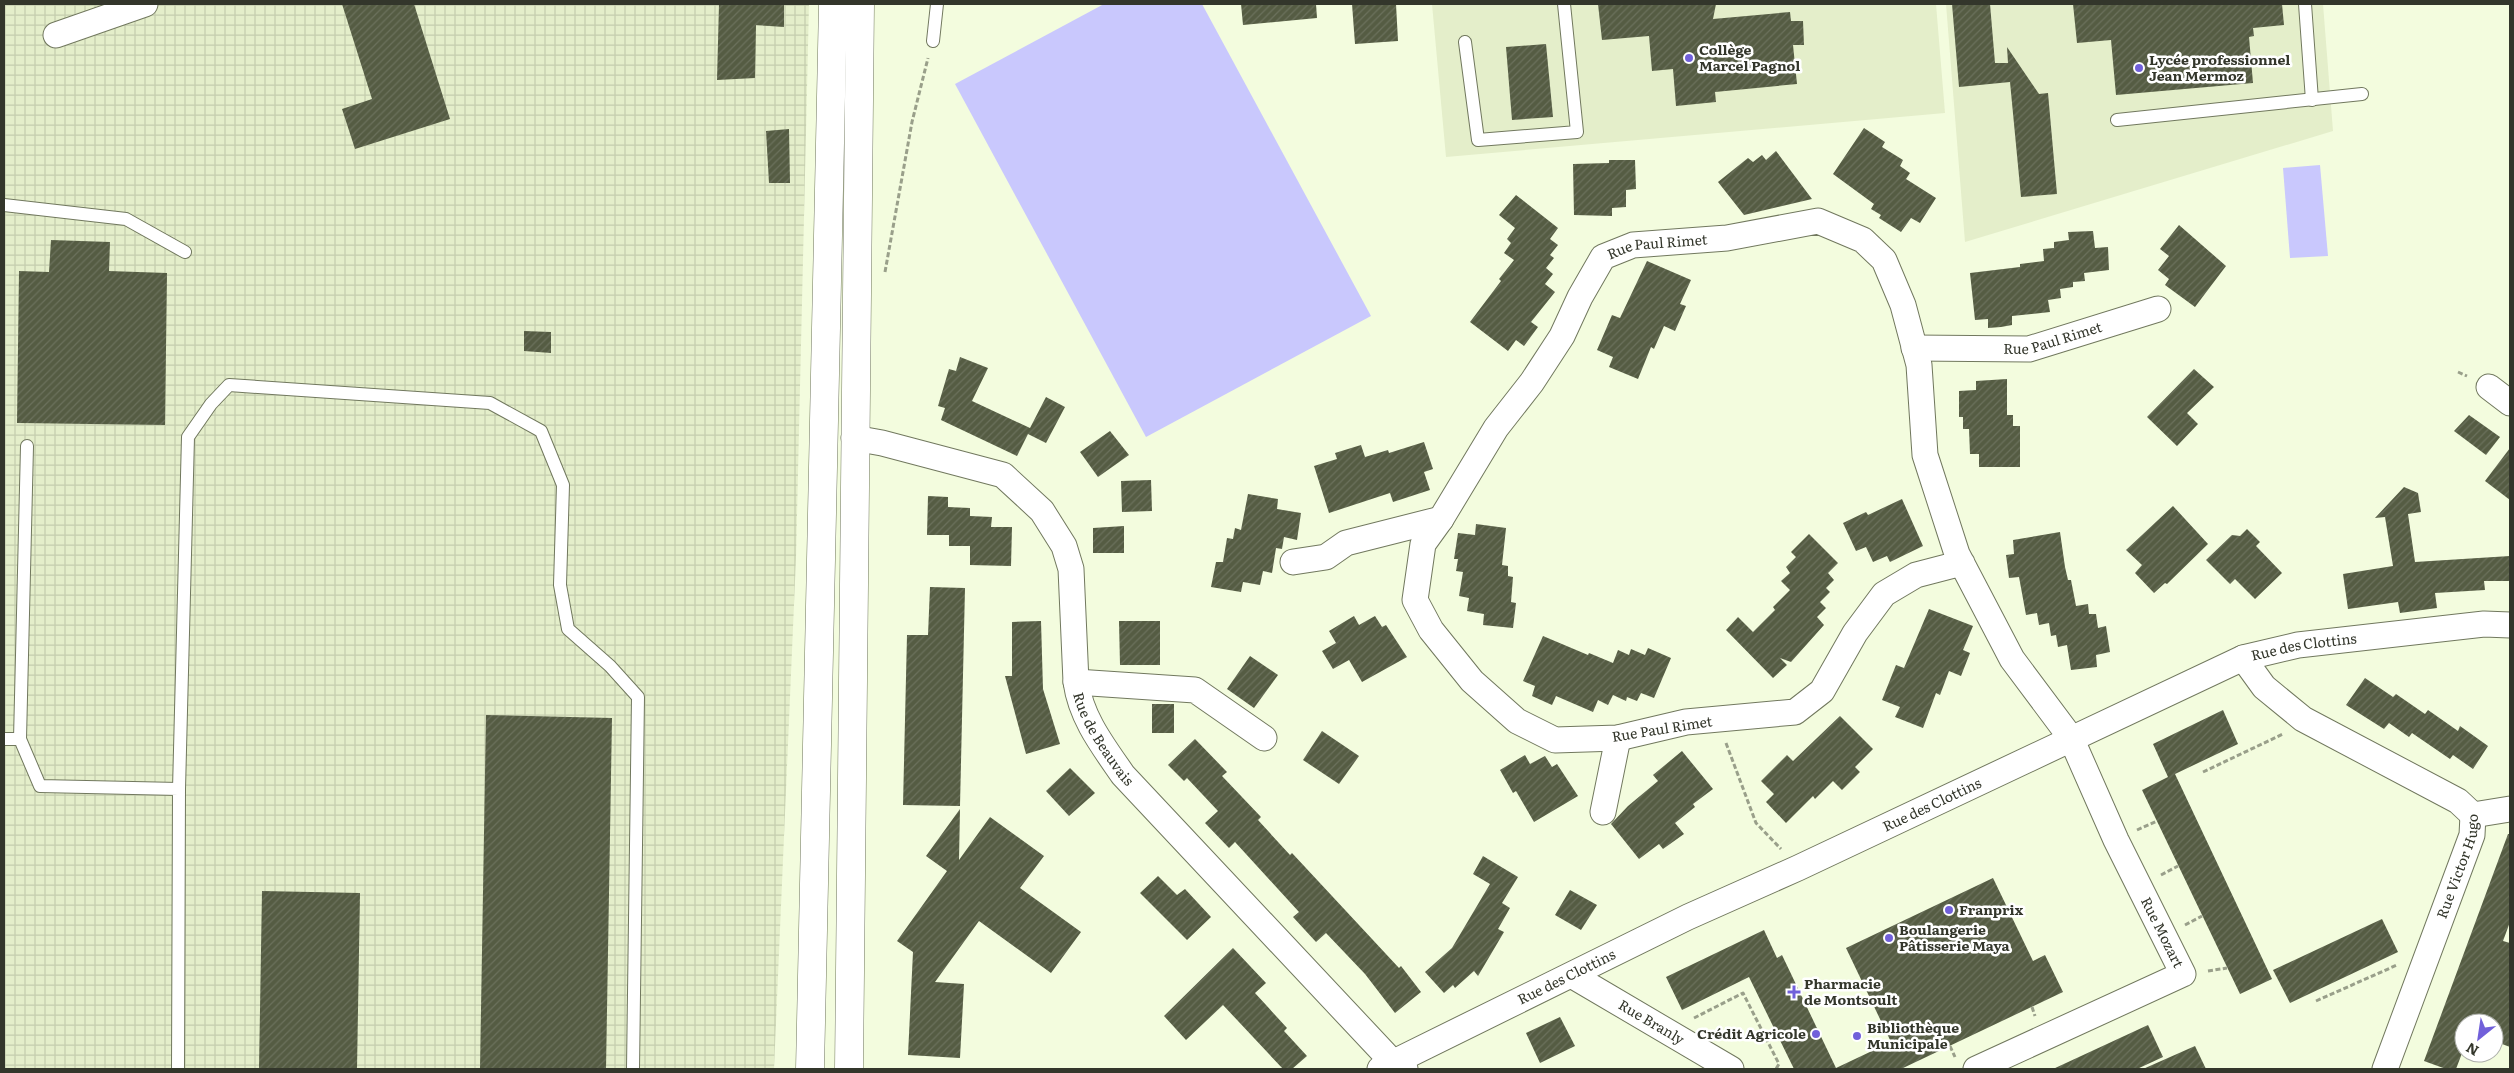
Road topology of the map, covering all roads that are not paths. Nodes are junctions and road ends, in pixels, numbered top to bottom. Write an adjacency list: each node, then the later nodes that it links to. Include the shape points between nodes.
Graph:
1 (145, 4): 7 (street)
2 (833, 4): 40 (street)
3 (860, 4): 19 (street)
4 (937, 4): 8 (lane)
5 (1564, 4): 9 (lane, via 1577,132 1478,140)
6 (2305, 4): 11 (lane)
7 (56, 35)
8 (933, 41)
9 (1464, 42)
10 (2362, 94): 11 (lane)
11 (2312, 100): 12 (lane)
12 (2117, 120)
13 (4, 205): 14 (lane, via 126,219)
14 (185, 252)
15 (2158, 310): 16 (street, Rue Paul Rimet, via 2029,349)
16 (1914, 348): 21 (street, Rue Paul Rimet, via 1903,305 1884,260 1863,240 1818,221 1728,238 1633,245 1603,257 1562,336 1496,428); 23 (street, Rue Paul Rimet, via 1919,365 1925,455)
17 (2489, 387): 18 (street)
18 (2510, 403)
19 (854, 438): 26 (street, Rue de Beauvais, via 1003,475 1042,511 1064,546 1071,569); 41 (street)
20 (27, 446): 31 (lane)
21 (1441, 519): 22 (street, via 1346,543 1326,557); 28 (street, Rue Paul Rimet, via 1423,544 1415,600 1431,630 1472,681 1517,721 1555,740)
22 (1293, 562)
23 (1962, 563): 28 (street, Rue Paul Rimet, via 1916,575 1884,594 1855,633 1822,691 1795,712 1686,722); 29 (street, Rue Paul Rimet, via 2012,659)
24 (2510, 624): 25 (street, Rue des Clottins, via 2484,624 2298,646)
25 (2243, 658): 29 (street, Rue des Clottins); 35 (street, Rue Victor Hugo, via 2264,687 2309,722 2458,801)
26 (1076, 682): 27 (street, via 1195,690); 37 (street, Rue de Beauvais, via 1094,734 1123,775)
27 (1264, 738)
28 (1618, 738): 34 (street)
29 (2071, 738): 36 (street, Rue des Clottins, via 1688,917); 43 (street, Rue Mozart, via 2116,840 2183,974)
30 (4, 739): 31 (lane)
31 (20, 740): 32 (lane, via 40,786)
32 (179, 789): 38 (lane); 39 (lane, via 188,437 210,404 228,385 490,403 540,431 563,484 560,585 568,629 610,666 638,697)
33 (2510, 809): 35 (street)
34 (1603, 812)
35 (2473, 814): 44 (street, Rue Victor Hugo, via 2472,835)
36 (1573, 976): 37 (street, Rue des Clottins); 42 (street, Rue Branly)
37 (1393, 1067)
38 (178, 1069)
39 (632, 1069)
40 (810, 1069)
41 (849, 1069)
42 (1730, 1069)
43 (1976, 1069)
44 (2385, 1069)

